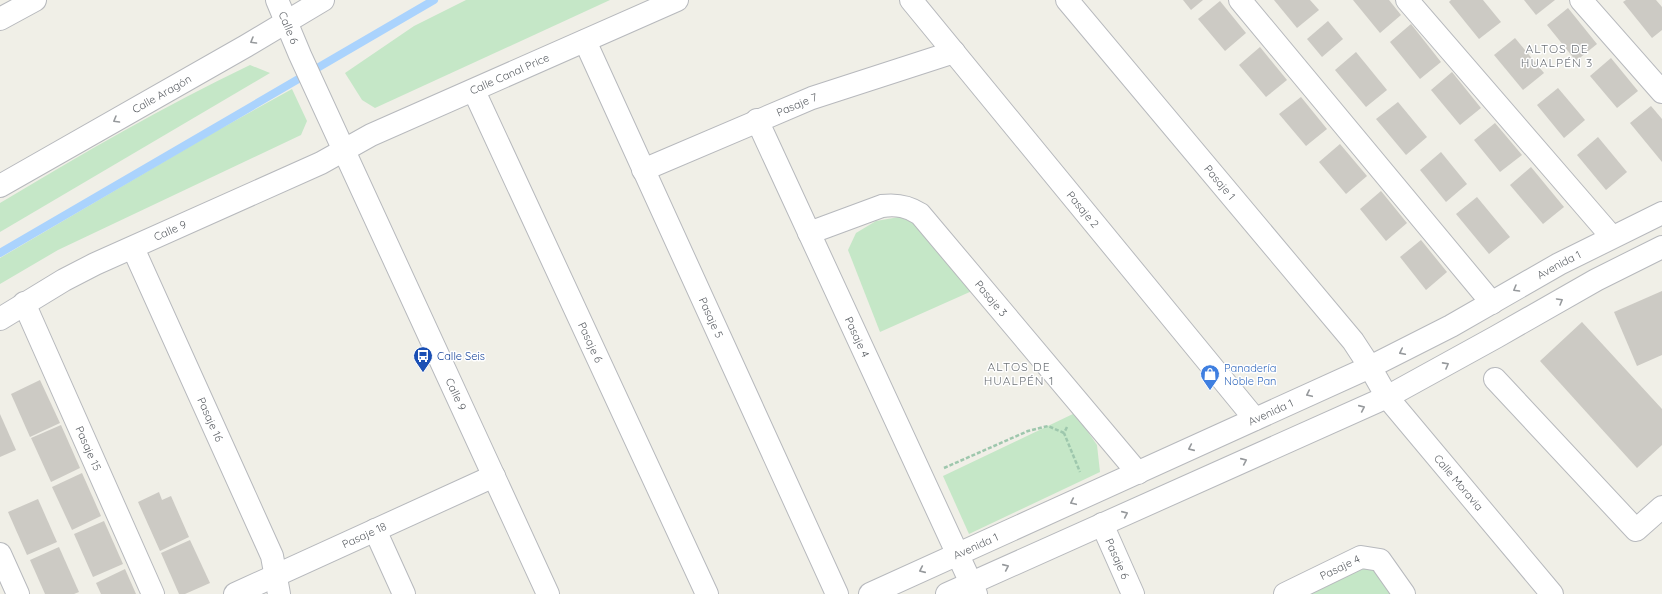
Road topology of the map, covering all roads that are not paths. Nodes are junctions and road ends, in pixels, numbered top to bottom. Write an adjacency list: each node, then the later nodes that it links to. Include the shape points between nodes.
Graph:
1 (36, 0): 10 (street)
2 (277, 0): 11 (street, Calle 6)
3 (322, 0): 11 (street, Calle Aragón)
4 (677, 0): 12 (street, Calle Canal Price)
5 (911, 0): 13 (street, Pasaje 2)
6 (1067, 0): 29 (street, Pasaje 1, via 1353,341)
7 (1240, 0): 27 (street)
8 (1407, 0): 23 (street)
9 (1581, 0): 16 (street)
10 (0, 19)
11 (287, 22): 14 (street, Calle 6); 20 (street, Calle Aragón, one-way to 20)
12 (585, 41): 15 (street, Calle Canal Price); 19 (street, Pasaje 5)
13 (954, 52): 17 (street, Pasaje 7, via 812,98); 32 (street, Pasaje 2)
14 (300, 55): 18 (street, Calle 9)
15 (474, 91): 18 (street, Calle Canal Price, via 371,135); 47 (street, Pasaje 6)
16 (1662, 92)
17 (757, 120): 19 (street, Pasaje 7); 22 (street, Pasaje 4)
18 (344, 150): 25 (street, Calle 9, via 321,163); 34 (street, Calle 9)
19 (643, 170): 48 (street, Pasaje 5)
20 (0, 186)
21 (1662, 213): 23 (street, Avenida 1)
22 (809, 233): 33 (street, Pasaje 3, via 882,206 905,206 920,214); 39 (street, Pasaje 4)
23 (1612, 237): 27 (street, Avenida 1, one-way to 27)
24 (1662, 247): 31 (street, one-way to 24, via 1596,280)
25 (133, 248): 26 (street, Calle 9, via 70,277); 40 (street, Pasaje 16, via 272,556)
26 (24, 303): 28 (street, Calle 9); 43 (street, Pasaje 15)
27 (1492, 303): 29 (street, Avenida 1, one-way to 29, via 1432,337)
28 (0, 319)
29 (1370, 367): 31 (street, Calle Moravia); 32 (street, Avenida 1, one-way to 32)
30 (1495, 379): 35 (street, via 1636,530)
31 (1387, 397): 36 (street, one-way to 31); 54 (street, Calle Moravia)
32 (1255, 419): 33 (street, Avenida 1, one-way to 33)
33 (1138, 472): 39 (street, Avenida 1, one-way to 39)
34 (494, 476): 37 (street, Pasaje 18); 46 (street, Calle 9)
35 (1662, 507)
36 (1102, 524): 41 (street, one-way to 36); 51 (street, Pasaje 6)
37 (375, 530): 40 (street, Pasaje 18); 45 (street)
38 (0, 554): 42 (street)
39 (958, 554): 41 (street, Pasaje 4); 49 (street, Avenida 1, one-way to 49)
40 (277, 585): 44 (street, Pasaje 18)
41 (973, 589): 50 (street)
42 (18, 594)
43 (153, 594)
44 (235, 594)
45 (404, 594)
46 (548, 594)
47 (707, 594)
48 (837, 594)
49 (870, 594)
50 (947, 594)
51 (1133, 594)
52 (1285, 594): 53 (street, Pasaje 4, via 1362,557 1380,560)
53 (1404, 594)
54 (1552, 594)

